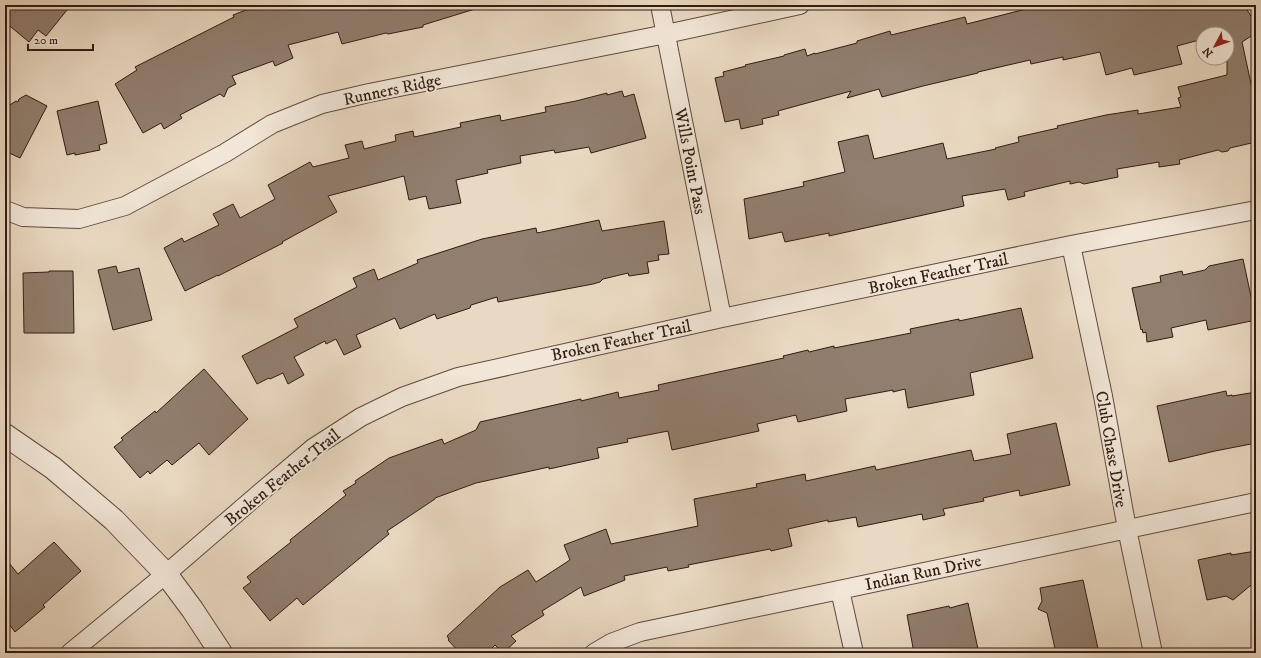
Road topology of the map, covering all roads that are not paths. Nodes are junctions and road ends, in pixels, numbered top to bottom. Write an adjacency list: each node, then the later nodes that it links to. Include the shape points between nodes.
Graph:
1 (660, 5): 3 (street, Wills Point Pass)
2 (800, 5): 3 (street, Runners Ridge)
3 (666, 34): 4 (street, Runners Ridge, via 322,104 272,124 225,153 125,206 79,219 23,217); 7 (street, Wills Point Pass)
4 (5, 210)
5 (1256, 210): 6 (street, Broken Feather Trail)
6 (1071, 246): 7 (street, Broken Feather Trail); 10 (street, Club Chase Drive, via 1103,396)
7 (722, 318): 11 (street, Broken Feather Trail, via 458,376 402,397 361,417 313,448)
8 (5, 435): 11 (street, via 53,468 114,520)
9 (1256, 502): 10 (street, Indian Run Drive)
10 (1127, 530): 12 (street, Indian Run Drive); 17 (street, Club Chase Drive)
11 (166, 574): 13 (street, Broken Feather Trail); 14 (street)
12 (840, 590): 15 (street, Indian Run Drive, via 640,632 611,643); 16 (street)
13 (70, 653)
14 (221, 653)
15 (594, 653)
16 (854, 653)
17 (1153, 653)

